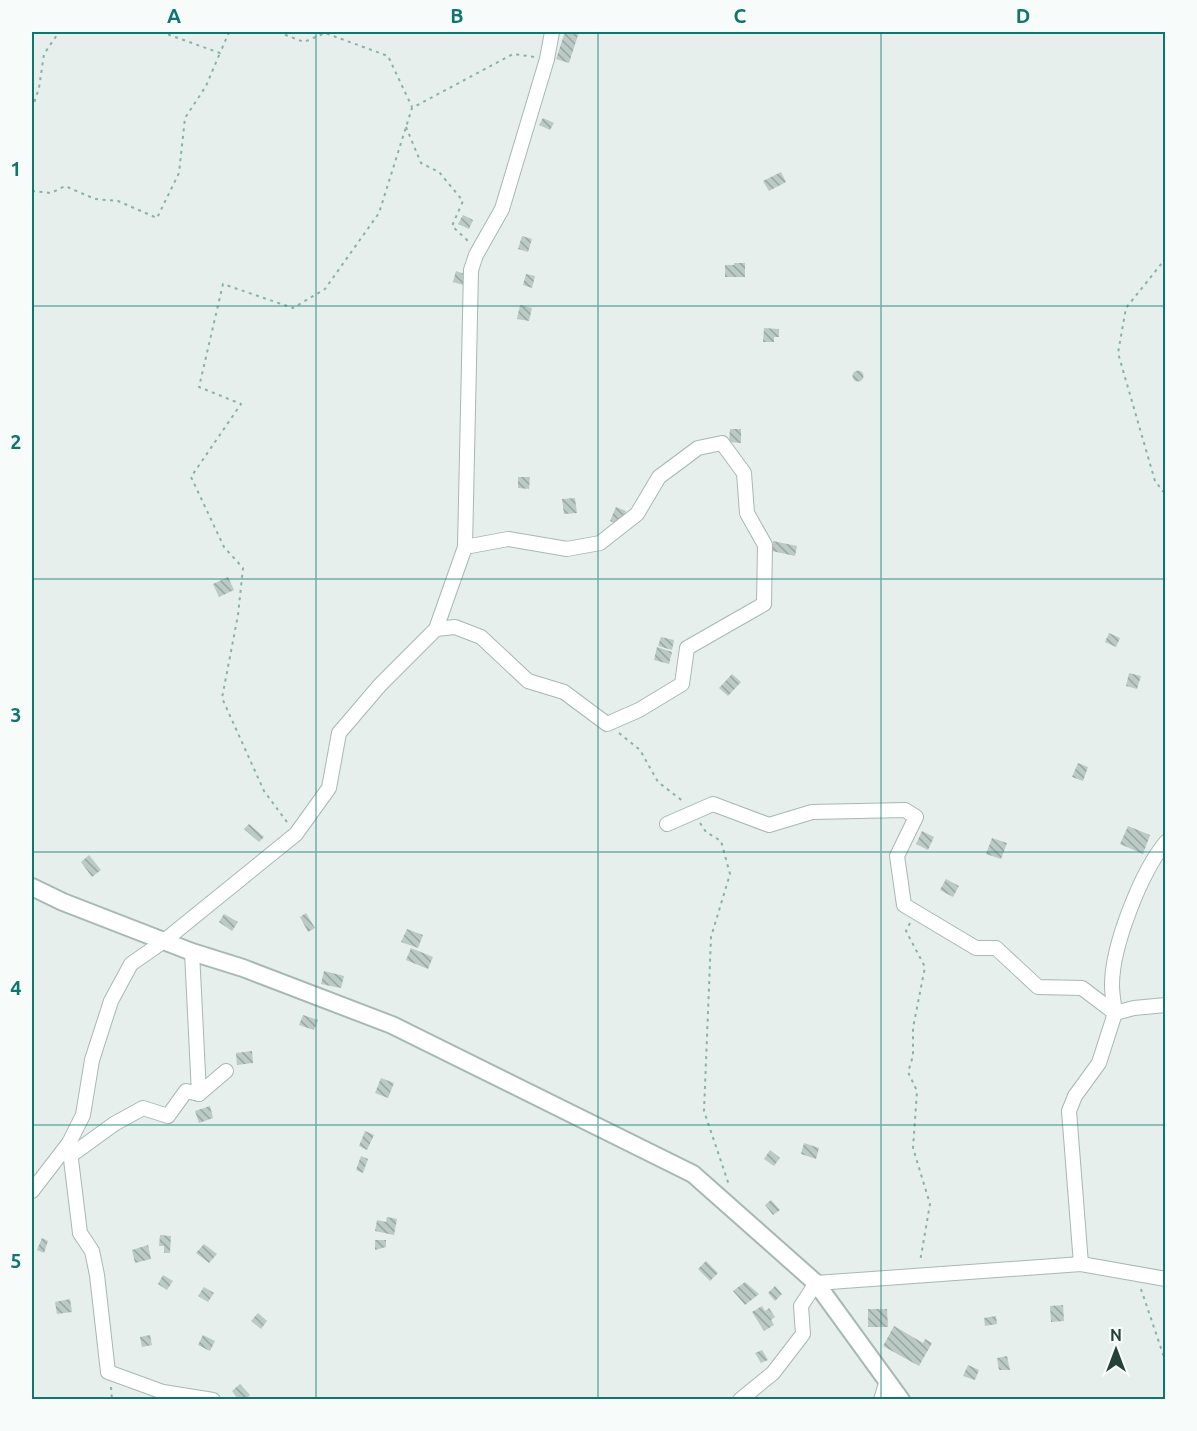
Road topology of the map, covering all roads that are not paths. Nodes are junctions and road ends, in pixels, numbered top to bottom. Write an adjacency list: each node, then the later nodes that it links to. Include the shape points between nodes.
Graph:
1 (552, 32): 2 (street, via 502,209 471,270)
2 (465, 547): 3 (street); 3 (street, via 508,539 567,549 600,543 637,514 659,477 698,448 722,443 744,472 747,513 765,545 764,603 687,648 682,684 607,724 564,692 528,681 481,637 455,627)
3 (436, 629): 7 (street, via 339,733 329,788 296,834)
4 (667, 824): 10 (street, via 713,804 769,825 812,813 905,810 916,818 897,856 904,905 976,948 996,948 1038,987 1082,988)
5 (1166, 842): 10 (street, via 1131,904 1120,938 1112,985)
6 (32, 887): 7 (street)
7 (164, 941): 8 (street); 13 (street, via 131,964 111,1001 92,1059 83,1115)
8 (192, 952): 12 (street); 17 (street, via 392,1025 693,1174)
9 (1166, 1005): 10 (street)
10 (1115, 1013): 15 (street, via 1099,1063 1069,1111)
11 (226, 1071): 12 (street)
12 (199, 1094): 13 (street, via 186,1091 168,1116 143,1108)
13 (70, 1150): 14 (street); 19 (street, via 80,1233 92,1251 97,1275 108,1372 163,1392)
14 (32, 1191)
15 (1081, 1264): 16 (street); 17 (street)
16 (1166, 1279)
17 (816, 1283): 18 (street); 20 (street, via 801,1306 802,1334 773,1372)
18 (887, 1380): 21 (street); 22 (street)
19 (213, 1400)
20 (740, 1400)
21 (881, 1400)
22 (901, 1400)

